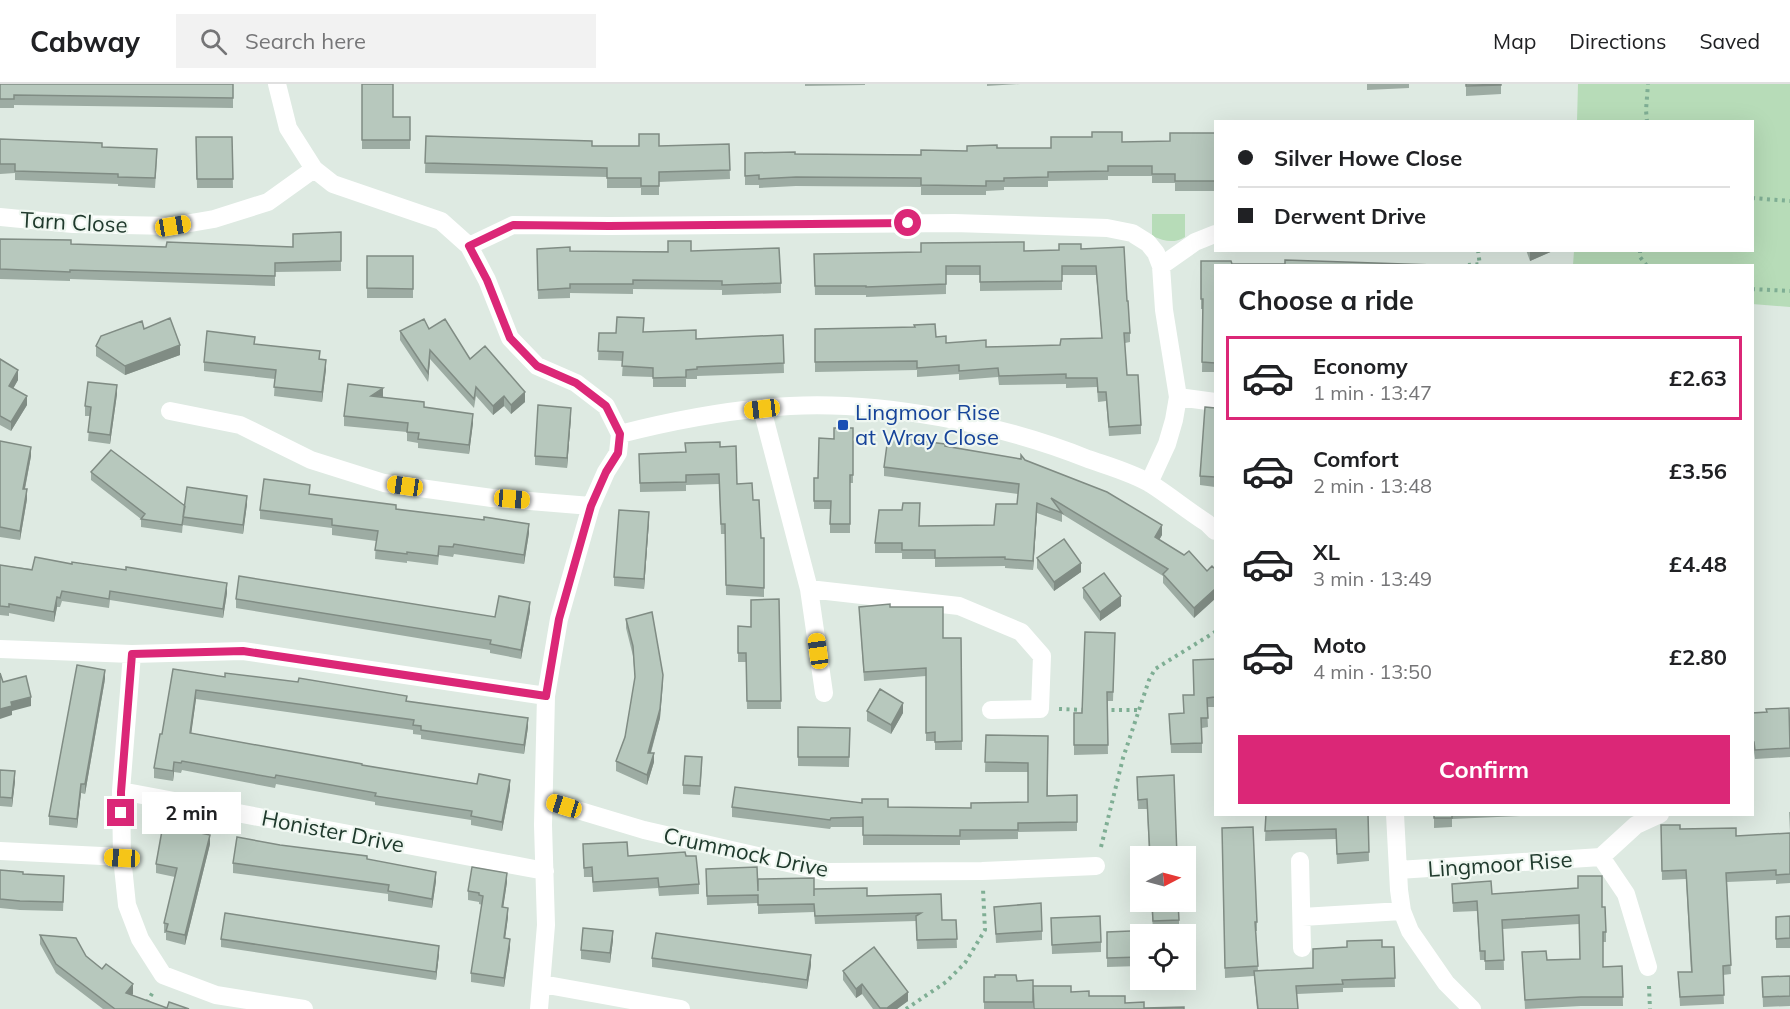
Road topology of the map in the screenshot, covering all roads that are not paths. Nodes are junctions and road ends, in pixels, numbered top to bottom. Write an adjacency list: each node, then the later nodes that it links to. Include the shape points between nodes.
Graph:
1 (277, 84): 2 (street, via 288,128)
2 (314, 169): 3 (street, Tarn Close, via 268,202 214,219 173,226); 5 (street, via 333,184 441,221)
3 (0, 218)
4 (1214, 234): 6 (street)
5 (469, 246): 6 (street, via 513,225 954,223 1124,231 1148,243); 11 (street, via 510,338 537,366 576,383 606,406)
6 (1161, 266): 7 (street)
7 (1178, 397): 8 (street); 12 (street, via 1167,444)
8 (1214, 402)
9 (762, 409): 11 (street, via 693,418); 12 (street, via 845,407 954,421 1058,447); 15 (street)
10 (170, 411): 13 (street, via 240,425 311,460 384,483)
11 (620, 434): 13 (street, via 618,453)
12 (1149, 483): 14 (street)
13 (591, 506): 19 (street, via 559,619)
14 (1214, 530)
15 (809, 589): 18 (street); 20 (street, via 959,606 1021,632 1042,657 1040,709)
16 (0, 649): 17 (street)
17 (132, 654): 19 (street, via 243,651); 21 (street)
18 (824, 693)
19 (546, 696): 22 (street)
20 (991, 710)
21 (121, 792): 27 (street); 31 (street, Honister Drive)
22 (544, 800): 29 (street, Crummock Drive, via 644,830 827,872); 31 (street)
23 (1395, 816): 30 (street, Lingmoor Rise)
24 (1656, 816): 26 (street, Lingmoor Rise, via 1636,825)
25 (0, 851): 27 (street)
26 (1601, 857): 30 (street, Lingmoor Rise); 35 (street, Lingmoor Rise, via 1626,894)
27 (122, 858): 37 (street, via 128,905 140,939 163,975 216,995)
28 (1300, 861): 33 (street)
29 (1096, 866)
30 (1398, 870): 32 (street, Lingmoor Rise)
31 (545, 871): 36 (street)
32 (1402, 911): 33 (street); 40 (street, Lingmoor Rise, via 1410,931 1446,983)
33 (1302, 917): 34 (street)
34 (1302, 948)
35 (1648, 967)
36 (542, 984): 38 (street); 39 (street)
37 (304, 1009)
38 (539, 1009)
39 (681, 1009)
40 (1472, 1009)

